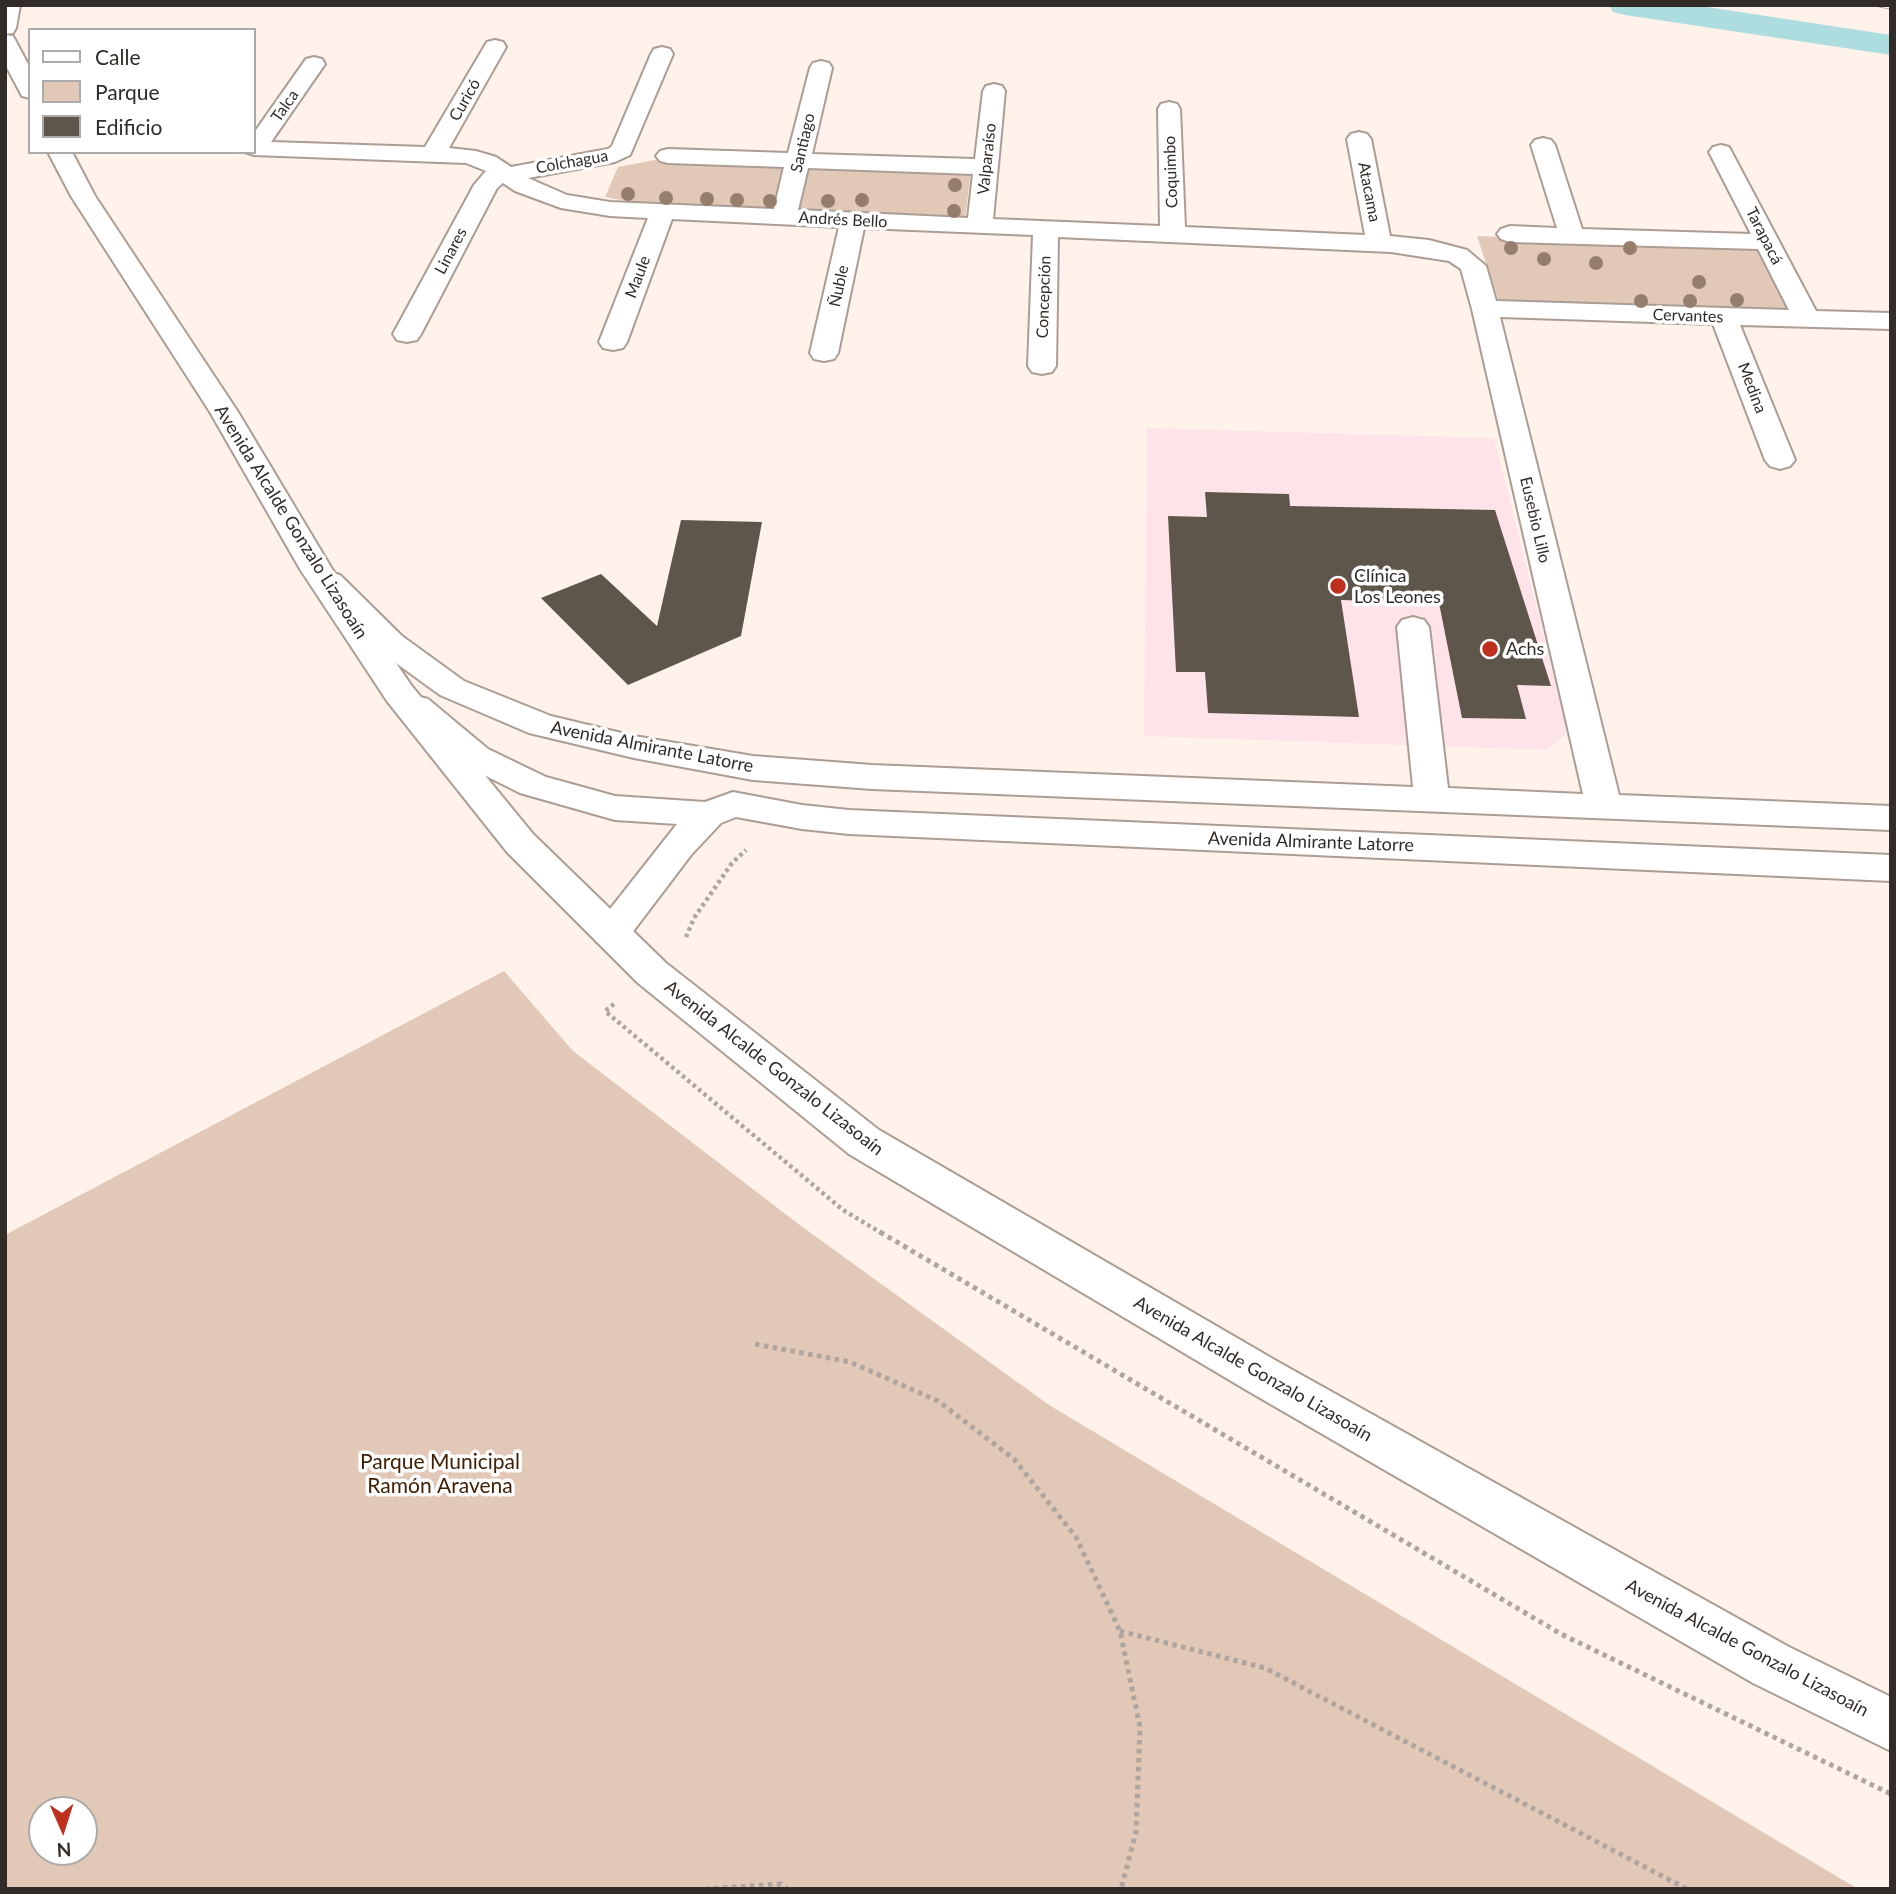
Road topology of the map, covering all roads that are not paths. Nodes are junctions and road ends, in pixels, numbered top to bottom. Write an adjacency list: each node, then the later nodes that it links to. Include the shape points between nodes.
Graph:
1 (10, 5): 2 (street)
2 (5, 28)
3 (5, 41): 8 (street)
4 (495, 47): 16 (street, Curicó)
5 (662, 54): 21 (street, Colchagua, via 622,150 615,155)
6 (314, 64): 13 (street, Talca)
7 (821, 68): 19 (street, Santiago)
8 (28, 87)
9 (994, 92): 20 (street, Valparaíso)
10 (1169, 109): 28 (street, Coquimbo)
11 (1359, 139): 31 (street, Atacama)
12 (1543, 145): 29 (street)
13 (256, 147)
14 (256, 148): 16 (street, Andrés Bello)
15 (1721, 152): 30 (street, Tarapacá)
16 (434, 153): 21 (street, Andrés Bello, via 468,156 488,162)
17 (61, 154): 42 (street, Avenida Alcalde Gonzalo Lizasoaín, via 225,412)
18 (668, 156): 19 (street)
19 (800, 161): 20 (street); 23 (street, Santiago)
20 (987, 167): 25 (street, Valparaíso)
21 (501, 173): 22 (street, Andrés Bello, via 561,201); 37 (street, Linares, via 486,185)
22 (663, 211): 23 (street, Andrés Bello); 38 (street, Maule)
23 (784, 217): 24 (street, Andrés Bello)
24 (853, 220): 25 (street, Andrés Bello); 39 (street, Ñuble)
25 (980, 226): 26 (street, Andrés Bello)
26 (1046, 229): 28 (street, Andrés Bello); 40 (street, Concepción)
27 (1510, 234): 29 (street)
28 (1173, 235): 31 (street, Andrés Bello)
29 (1572, 236): 30 (street)
30 (1767, 242): 35 (street, Tarapacá)
31 (1379, 244): 32 (street, Andrés Bello)
32 (1444, 251): 33 (street, Eusebio Lillo, via 1473,266)
33 (1485, 309): 34 (street, Cervantes); 47 (street, Eusebio Lillo)
34 (1724, 317): 35 (street, Cervantes); 41 (street, Medina)
35 (1807, 319): 36 (street, Cervantes)
36 (1891, 321)
37 (407, 334)
38 (613, 342)
39 (824, 353)
40 (1042, 366)
41 (1780, 460)
42 (316, 569): 44 (street, Avenida Alcalde Gonzalo Lizasoaín); 45 (street, Avenida Almirante Latorre, via 390,643 452,688 541,725 753,768)
43 (1413, 626): 46 (street)
44 (399, 693): 48 (street, Avenida Almirante Latorre, via 476,757 533,785 615,808); 51 (street, Avenida Alcalde Gonzalo Lizasoaín, via 520,843)
45 (872, 777): 46 (street, Avenida Almirante Latorre); 48 (street, Avenida Almirante Latorre, via 793,781)
46 (1432, 800): 47 (street, Avenida Almirante Latorre)
47 (1604, 807): 49 (street, Avenida Almirante Latorre)
48 (720, 809): 50 (street, Avenida Almirante Latorre, via 849,822); 51 (street, Avenida Almirante Latorre, via 678,846)
49 (1891, 818)
50 (1891, 868)
51 (611, 932): 52 (street, Avenida Alcalde Gonzalo Lizasoaín, via 652,973 864,1142 1264,1377 1771,1665)
52 (1891, 1725)

